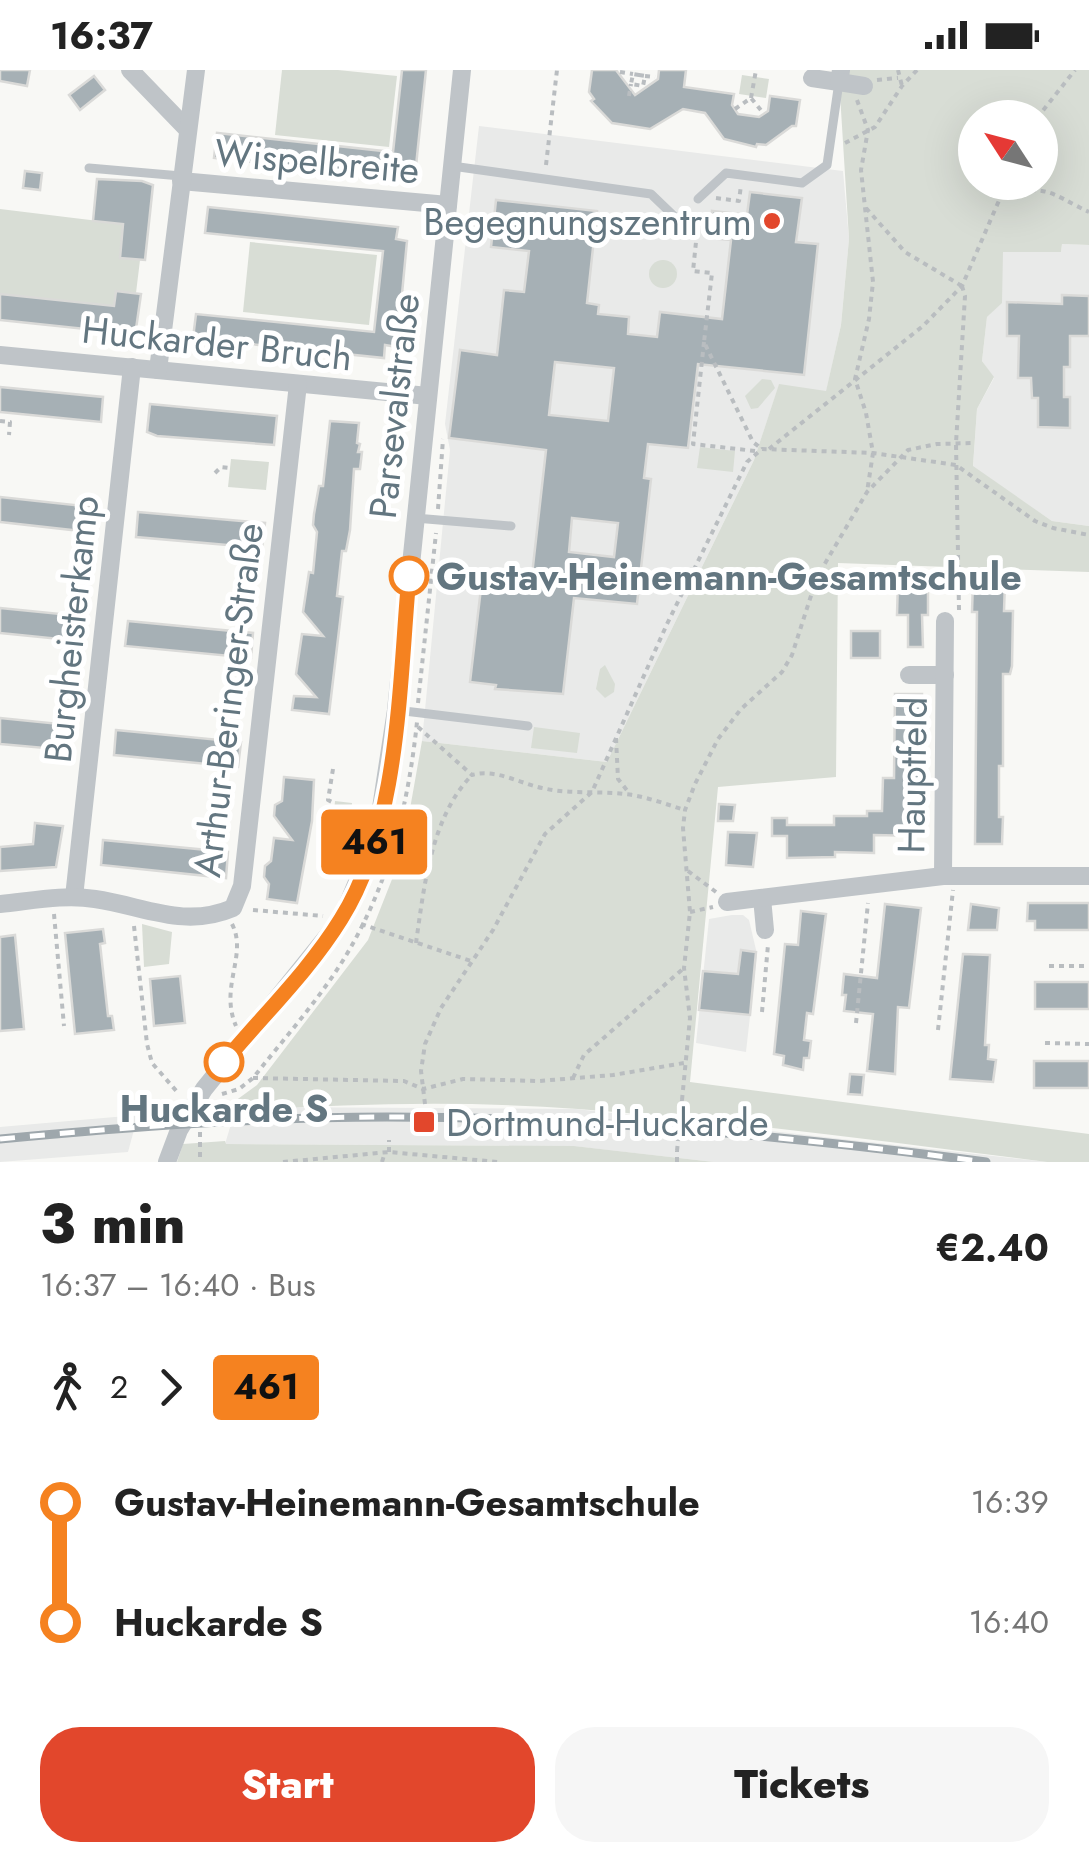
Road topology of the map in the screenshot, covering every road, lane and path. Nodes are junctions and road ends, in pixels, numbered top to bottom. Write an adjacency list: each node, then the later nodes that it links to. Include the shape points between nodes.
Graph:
1 (130, 70): 21 (street)
2 (196, 70): 21 (street)
3 (462, 70): 24 (street, Parsevalstraße)
4 (756, 70): 17 (path)
5 (898, 70): 15 (path)
6 (917, 70): 15 (path)
7 (1075, 70): 18 (path)
8 (556, 72): 28 (path)
9 (620, 72): 10 (path)
10 (639, 74): 11 (path); 14 (path); 14 (path, via 643,86)
11 (655, 77)
12 (812, 78): 13 (street)
13 (849, 80): 22 (path); 23 (lane)
14 (632, 84): 16 (path)
15 (902, 86): 22 (path)
16 (630, 96)
17 (752, 98): 19 (path); 20 (path)
18 (1051, 100)
19 (735, 110)
20 (764, 114)
21 (187, 129): 27 (street)
22 (868, 130): 23 (path); 33 (path)
23 (830, 151): 26 (lane, via 828,164 802,183)
24 (452, 166): 28 (lane); 34 (street, Parsevalstraße)
25 (89, 168): 27 (lane)
26 (742, 175): 30 (path, via 739,202); 32 (lane, via 726,173)
27 (181, 178): 34 (street, Wispelbreite); 41 (street)
28 (544, 179): 36 (lane, via 652,194)
29 (1058, 196): 35 (path)
30 (719, 198)
31 (1000, 200): 37 (path)
32 (695, 202): 38 (path, via 693,271 712,273)
33 (864, 205): 37 (path, via 888,238); 42 (path, via 873,282)
34 (448, 206): 44 (street, Parsevalstraße)
35 (1089, 212)
36 (678, 219)
37 (962, 286): 42 (path); 47 (path)
38 (704, 342): 49 (path); 49 (path, via 693,444)
39 (0, 354): 40 (street, Huckarder Bruch)
40 (132, 368): 41 (street, Huckarder Bruch); 76 (street, Burgheisterkamp)
41 (158, 370): 43 (street, Huckarder Bruch)
42 (855, 379): 49 (path); 50 (path)
43 (298, 384): 44 (street, Huckarder Bruch); 82 (street, Arthur-Beringer-Straße, via 242,886)
44 (428, 396): 56 (street, Parsevalstraße)
45 (0, 421): 46 (path, via 10,422)
46 (9, 435)
47 (956, 442): 48 (path); 51 (path); 52 (path)
48 (974, 443)
49 (762, 450): 50 (path); 65 (path, via 747,462)
50 (873, 453): 51 (path); 55 (path)
51 (900, 456): 52 (path); 55 (path)
52 (956, 465): 58 (path, via 1035,521); 59 (path, via 959,613)
53 (230, 468): 54 (path)
54 (215, 473)
55 (867, 492): 71 (path, via 816,577 782,672 718,739)
56 (415, 518): 57 (lane); 62 (street, Parsevalstraße)
57 (511, 526)
58 (1089, 535)
59 (945, 622): 61 (street, Hauptfeld)
60 (909, 675): 61 (street, Hauptfeld)
61 (945, 676): 73 (street, Hauptfeld)
62 (396, 710): 64 (lane); 84 (street, Parsevalstraße, via 377,834)
63 (416, 726): 67 (path)
64 (528, 726)
65 (616, 736): 68 (path); 69 (path, via 618,779)
66 (333, 769): 70 (path, via 328,800)
67 (472, 776): 68 (path, via 483,772 544,789); 88 (path, via 448,807)
68 (592, 792): 69 (path); 89 (path, via 545,834)
69 (630, 794): 71 (path)
70 (334, 804)
71 (684, 810): 72 (path)
72 (688, 871): 79 (path); 83 (path)
73 (948, 876): 74 (street, Hauptfeld); 75 (street, Hauptfeld); 96 (path)
74 (1089, 876)
75 (870, 884): 77 (street, Hauptfeld); 94 (path)
76 (74, 897): 78 (street, Arthur-Beringer-Straße); 81 (street, Arthur-Beringer-Straße)
77 (762, 898): 79 (street, Hauptfeld); 85 (street)
78 (53, 899): 80 (street, Arthur-Beringer-Straße); 95 (path)
79 (727, 902): 83 (path)
80 (0, 904)
81 (132, 907): 82 (street, Arthur-Beringer-Straße, via 188,918); 86 (path)
82 (228, 910): 84 (path); 97 (path, via 238,942 230,1007)
83 (690, 912): 92 (path)
84 (342, 918): 97 (street, Parsevalstraße)
85 (765, 930): 93 (path)
86 (135, 936): 87 (path); 106 (path, via 152,1063)
87 (142, 937)
88 (416, 943): 89 (path); 101 (path, via 362,925 341,964)
89 (472, 962): 103 (path, via 425,1044)
90 (1049, 966): 91 (path)
91 (1089, 966)
92 (684, 968): 100 (path, via 690,1018); 102 (path, via 584,1055)
93 (762, 1012)
94 (856, 1024)
95 (64, 1026)
96 (938, 1030)
97 (246, 1036): 106 (street, Parsevalstraße)
98 (1045, 1043): 99 (path)
99 (1089, 1044)
100 (684, 1063): 102 (path); 115 (path, bridge)
101 (253, 1078): 103 (path, via 404,1082); 104 (path)
102 (573, 1078): 103 (path, via 463,1079)
103 (423, 1089): 105 (path)
104 (222, 1094)
105 (425, 1104)
106 (193, 1106): 110 (street, Parsevalstraße)
107 (198, 1137): 111 (path)
108 (389, 1140): 109 (path)
109 (387, 1152): 112 (path); 113 (path); 114 (path)
110 (167, 1162)
111 (200, 1162)
112 (283, 1162)
113 (382, 1162)
114 (498, 1162)
115 (676, 1162)

